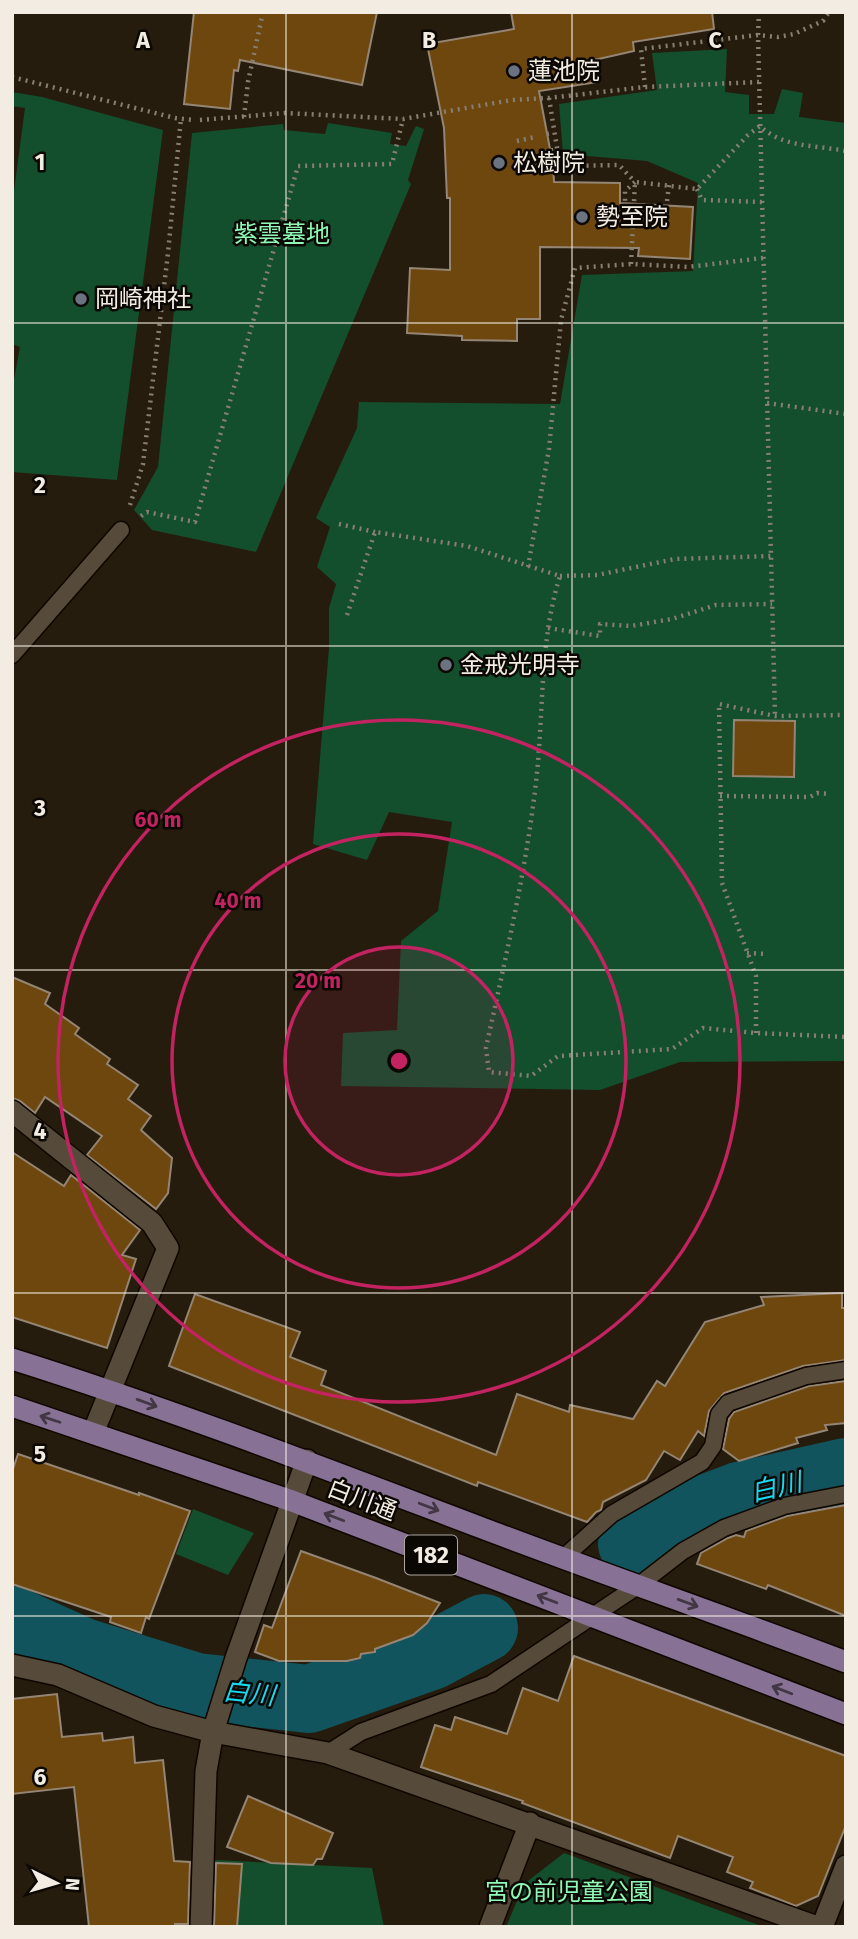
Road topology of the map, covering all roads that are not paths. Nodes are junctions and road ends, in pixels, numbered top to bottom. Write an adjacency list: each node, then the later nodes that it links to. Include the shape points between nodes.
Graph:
1 (121, 530): 2 (lane)
2 (12, 655)
3 (12, 1111): 6 (street, via 152,1223 169,1248)
4 (12, 1359): 6 (main road, 白川通 / 182)
5 (846, 1370): 12 (lane, via 806,1376 728,1402 719,1414 713,1446 702,1462 612,1514)
6 (111, 1390): 8 (street); 9 (main road, 白川通 / 182, one-way to 9)
7 (12, 1406): 8 (main road, 白川通 / 182, one-way to 7)
8 (93, 1433): 11 (main road, 白川通 / 182)
9 (307, 1460): 11 (street); 12 (main road, 白川通 / 182, one-way to 12)
10 (846, 1494): 13 (lane, via 785,1506 724,1528 683,1551)
11 (292, 1501): 14 (main road, 白川通 / 182, one-way to 11); 18 (street)
12 (563, 1558): 13 (main road, 白川通 / 182)
13 (639, 1585): 14 (lane); 15 (main road, 白川通 / 182, one-way to 15)
14 (593, 1617): 17 (main road, 白川通 / 182, one-way to 14); 19 (lane, via 491,1684 361,1732)
15 (846, 1662)
16 (12, 1665): 18 (street, via 58,1675 154,1716)
17 (846, 1714)
18 (217, 1722): 19 (street); 22 (street, via 205,1771)
19 (328, 1753): 20 (street)
20 (530, 1823): 23 (street); 24 (street)
21 (846, 1866): 24 (street)
22 (201, 1927)
23 (490, 1927)
24 (819, 1927)

